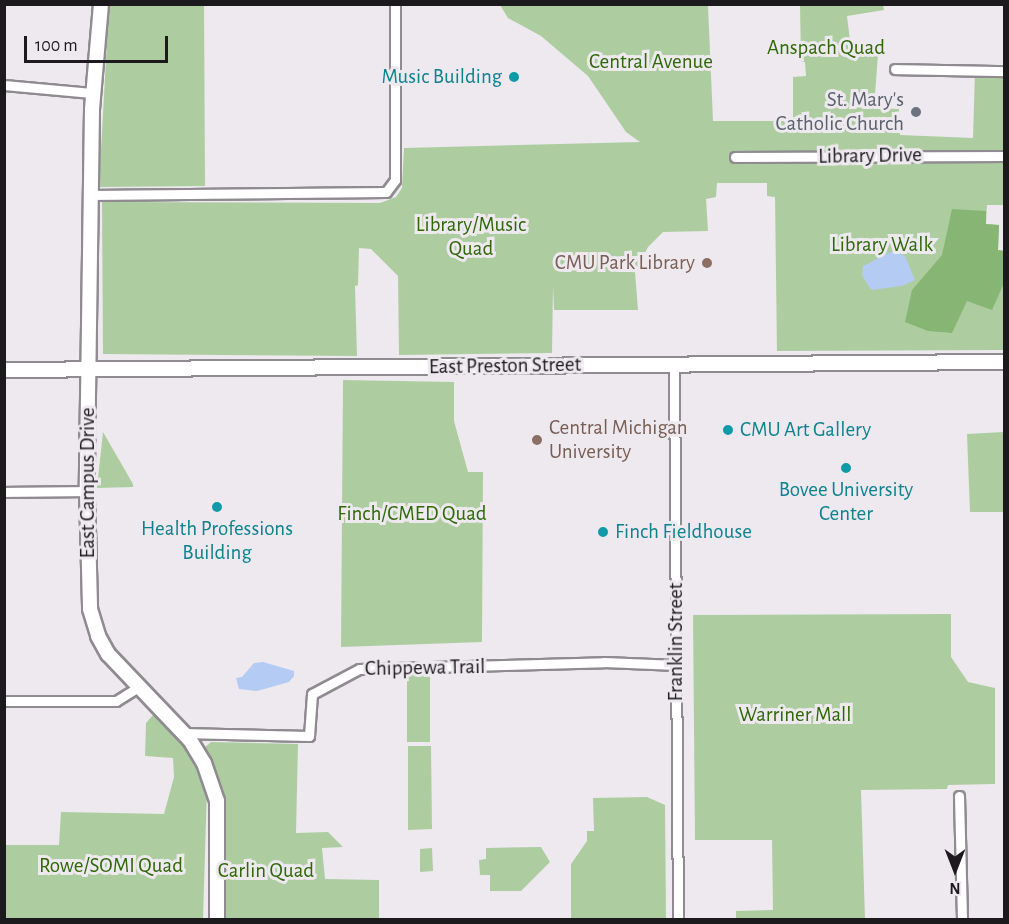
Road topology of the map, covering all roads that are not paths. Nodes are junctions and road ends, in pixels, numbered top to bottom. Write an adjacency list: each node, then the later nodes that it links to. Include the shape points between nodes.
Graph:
1 (101, 4): 6 (street, East Campus Drive)
2 (395, 4): 9 (street, via 395,174 389,190 378,194)
3 (895, 69): 4 (street)
4 (1005, 70)
5 (4, 85): 6 (street)
6 (92, 93): 9 (street, East Campus Drive)
7 (1005, 156): 8 (street, Library Drive)
8 (735, 157)
9 (90, 195): 12 (street, East Campus Drive)
10 (1005, 362): 11 (street, East Preston Street)
11 (674, 365): 12 (street, East Preston Street); 16 (street, Franklin Street)
12 (89, 369): 13 (street, East Preston Street); 14 (street, East Campus Drive)
13 (4, 370)
14 (87, 491): 15 (street); 17 (street, East Campus Drive, via 92,618 108,654)
15 (4, 492)
16 (676, 665): 19 (street, Chippewa Trail, via 604,662 359,669 312,694 309,736); 22 (street, Franklin Street)
17 (137, 688): 18 (street, via 116,701); 19 (street, East Campus Drive)
18 (4, 701)
19 (183, 733): 21 (street, East Campus Drive, via 204,763 216,801)
20 (959, 796): 23 (street)
21 (217, 920)
22 (678, 920)
23 (962, 920)

